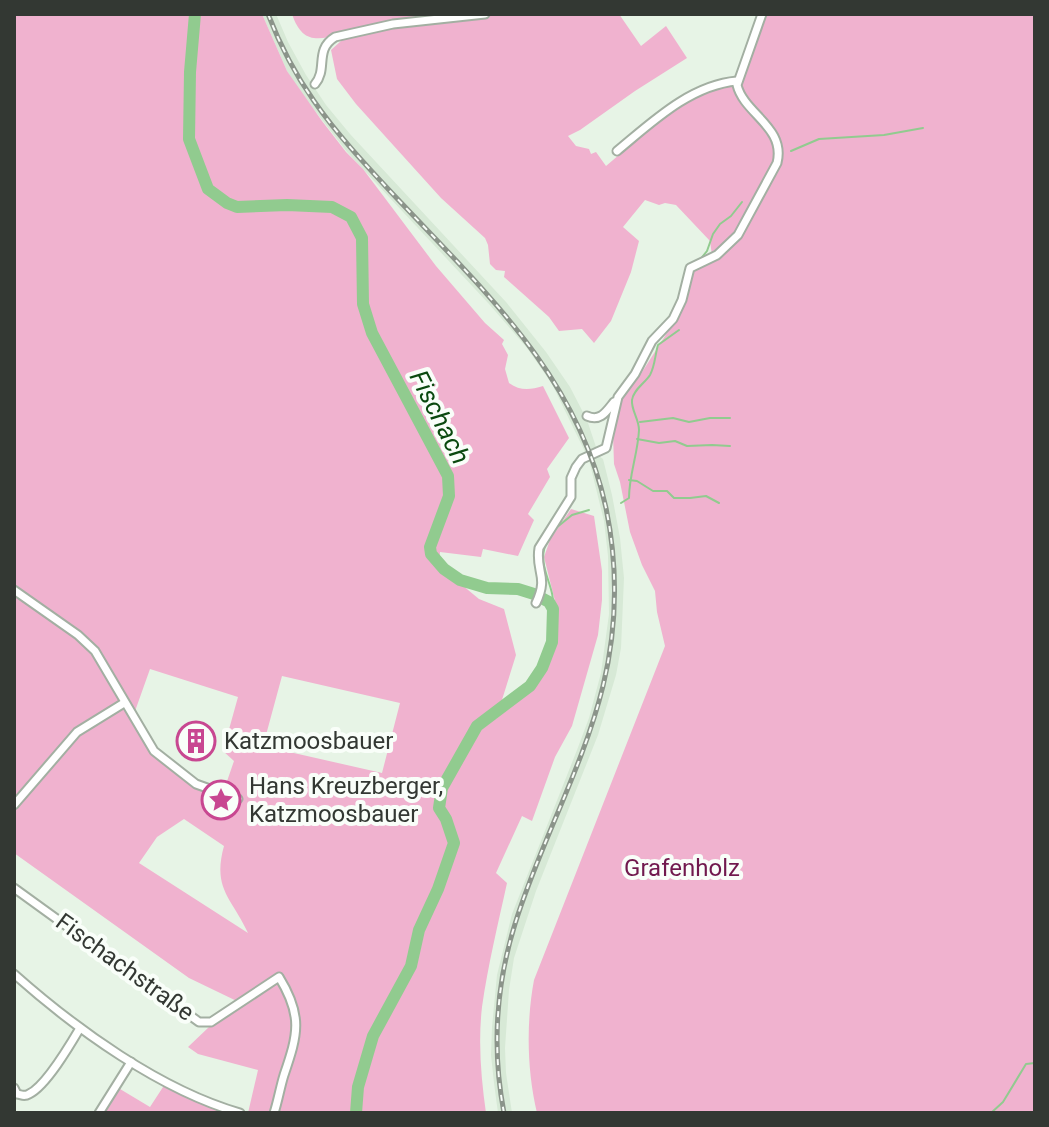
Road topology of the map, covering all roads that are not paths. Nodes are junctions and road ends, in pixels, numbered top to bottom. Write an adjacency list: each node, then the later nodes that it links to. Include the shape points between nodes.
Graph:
1 (485, 14): 4 (street, via 393,24 335,37 323,49)
2 (762, 14): 3 (street)
3 (737, 81): 5 (street, via 710,86 677,105); 6 (street, via 743,99 775,138 777,163 738,235 717,255 690,268 673,319 652,341)
4 (315, 84)
5 (617, 151)
6 (618, 397): 7 (street, via 599,418); 9 (street, via 606,448 576,467 571,497 539,548 543,582)
7 (587, 416)
8 (14, 590): 10 (street, via 95,651)
9 (536, 603)
10 (124, 703): 11 (street, via 162,758 202,787); 12 (street, via 77,732)
11 (238, 799)
12 (14, 805)
13 (14, 888): 20 (street, Fischachstraße, via 199,1022 211,1022 279,977 297,1030)
14 (14, 974): 15 (street)
15 (80, 1028): 16 (street); 17 (street, via 36,1089 22,1095)
16 (131, 1062): 18 (street); 19 (street, via 198,1098)
17 (14, 1088)
18 (99, 1113)
19 (240, 1113)
20 (274, 1113)

